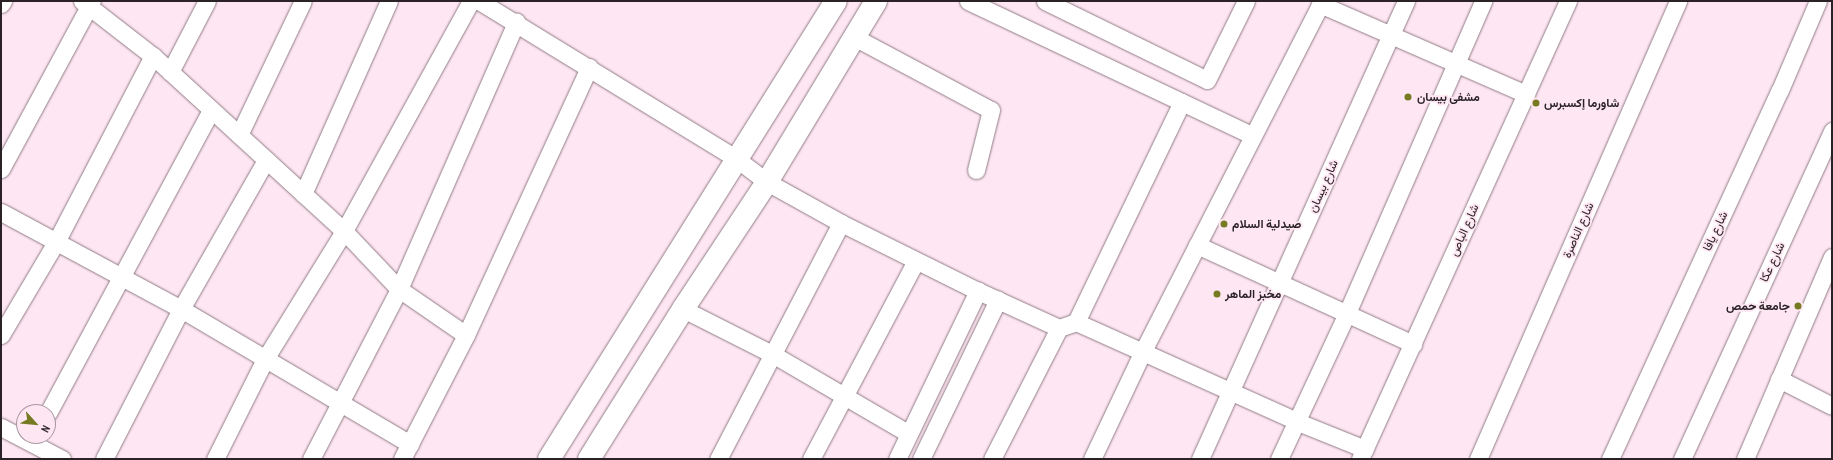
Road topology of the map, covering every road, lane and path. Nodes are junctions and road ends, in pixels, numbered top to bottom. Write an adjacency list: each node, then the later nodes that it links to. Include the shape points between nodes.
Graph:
1 (3, 1): 19 (street)
2 (207, 1): 26 (street)
3 (303, 1): 31 (street)
4 (388, 1): 38 (street)
5 (471, 1): 41 (street)
6 (479, 1): 20 (street)
7 (836, 1): 34 (main road)
8 (876, 1): 22 (main road)
9 (968, 1): 28 (street)
10 (1045, 1): 11 (street, via 1207,80)
11 (1246, 1)
12 (1406, 1): 21 (street, شارع بيسان)
13 (1483, 1): 24 (street)
14 (1568, 1): 27 (street, شارع الباص)
15 (1678, 1): 90 (street, شارع الناصرة)
16 (1818, 1): 91 (street, شارع يافا, via 1777,98)
17 (88, 2): 23 (street); 35 (street)
18 (1321, 2): 21 (street); 32 (street)
19 (1, 4)
20 (516, 22): 25 (street); 48 (street)
21 (1391, 35): 24 (street); 47 (street, شارع بيسان)
22 (854, 38): 36 (street, via 991,110); 37 (main road)
23 (153, 56): 26 (street); 42 (street)
24 (1456, 63): 27 (street); 53 (street)
25 (589, 67): 34 (street); 57 (street)
26 (170, 72): 29 (street)
27 (1526, 94): 58 (street, شارع الباص)
28 (1182, 102): 32 (street); 54 (street)
29 (211, 110): 31 (street); 46 (street)
30 (1832, 131): 92 (street, شارع عكا)
31 (239, 135): 33 (street)
32 (1253, 136): 43 (street)
33 (266, 160): 38 (street); 51 (street)
34 (738, 160): 37 (street); 80 (main road)
35 (1, 170)
36 (976, 170)
37 (767, 182): 40 (street); 52 (main road)
38 (303, 194): 41 (street)
39 (1, 212): 42 (street)
40 (841, 223): 45 (street); 60 (street)
41 (344, 231): 48 (street); 61 (street)
42 (56, 242): 46 (street); 56 (street)
43 (1197, 245): 47 (street); 59 (street)
44 (1832, 257): 62 (street)
45 (916, 261): 49 (street); 64 (street)
46 (120, 276): 51 (street); 65 (street)
47 (1280, 283): 53 (street); 63 (street, شارع بيسان)
48 (399, 289): 57 (street); 66 (street)
49 (978, 291): 50 (street); 71 (street)
50 (998, 300): 55 (street); 85 (street)
51 (181, 309): 61 (street); 76 (street)
52 (682, 309): 60 (street); 81 (main road)
53 (1346, 313): 58 (street); 68 (street)
54 (1076, 322): 55 (street); 59 (street)
55 (1059, 328): 86 (street)
56 (1, 335)
57 (466, 335): 73 (street)
58 (1412, 344): 74 (street, شارع الباص)
59 (1143, 351): 63 (street); 87 (street)
60 (774, 356): 64 (street); 82 (street)
61 (264, 360): 66 (street); 77 (street)
62 (1779, 379): 67 (street); 93 (street)
63 (1231, 392): 68 (street); 88 (street, شارع بيسان)
64 (844, 396): 71 (street); 83 (street)
65 (53, 404)
66 (340, 404): 73 (street); 78 (street)
67 (1832, 406)
68 (1298, 422): 74 (street); 89 (street)
69 (1, 427): 70 (street)
70 (16, 433)
71 (909, 434): 84 (street)
72 (40, 444): 75 (street)
73 (410, 444): 79 (street)
74 (1363, 454)
75 (62, 459)
76 (104, 459)
77 (215, 459)
78 (312, 459)
79 (402, 459)
80 (549, 459)
81 (589, 459)
82 (718, 459)
83 (811, 459)
84 (897, 459)
85 (921, 459)
86 (992, 459)
87 (1092, 459)
88 (1200, 459)
89 (1279, 459)
90 (1478, 459)
91 (1610, 459)
92 (1682, 459)
93 (1745, 459)

